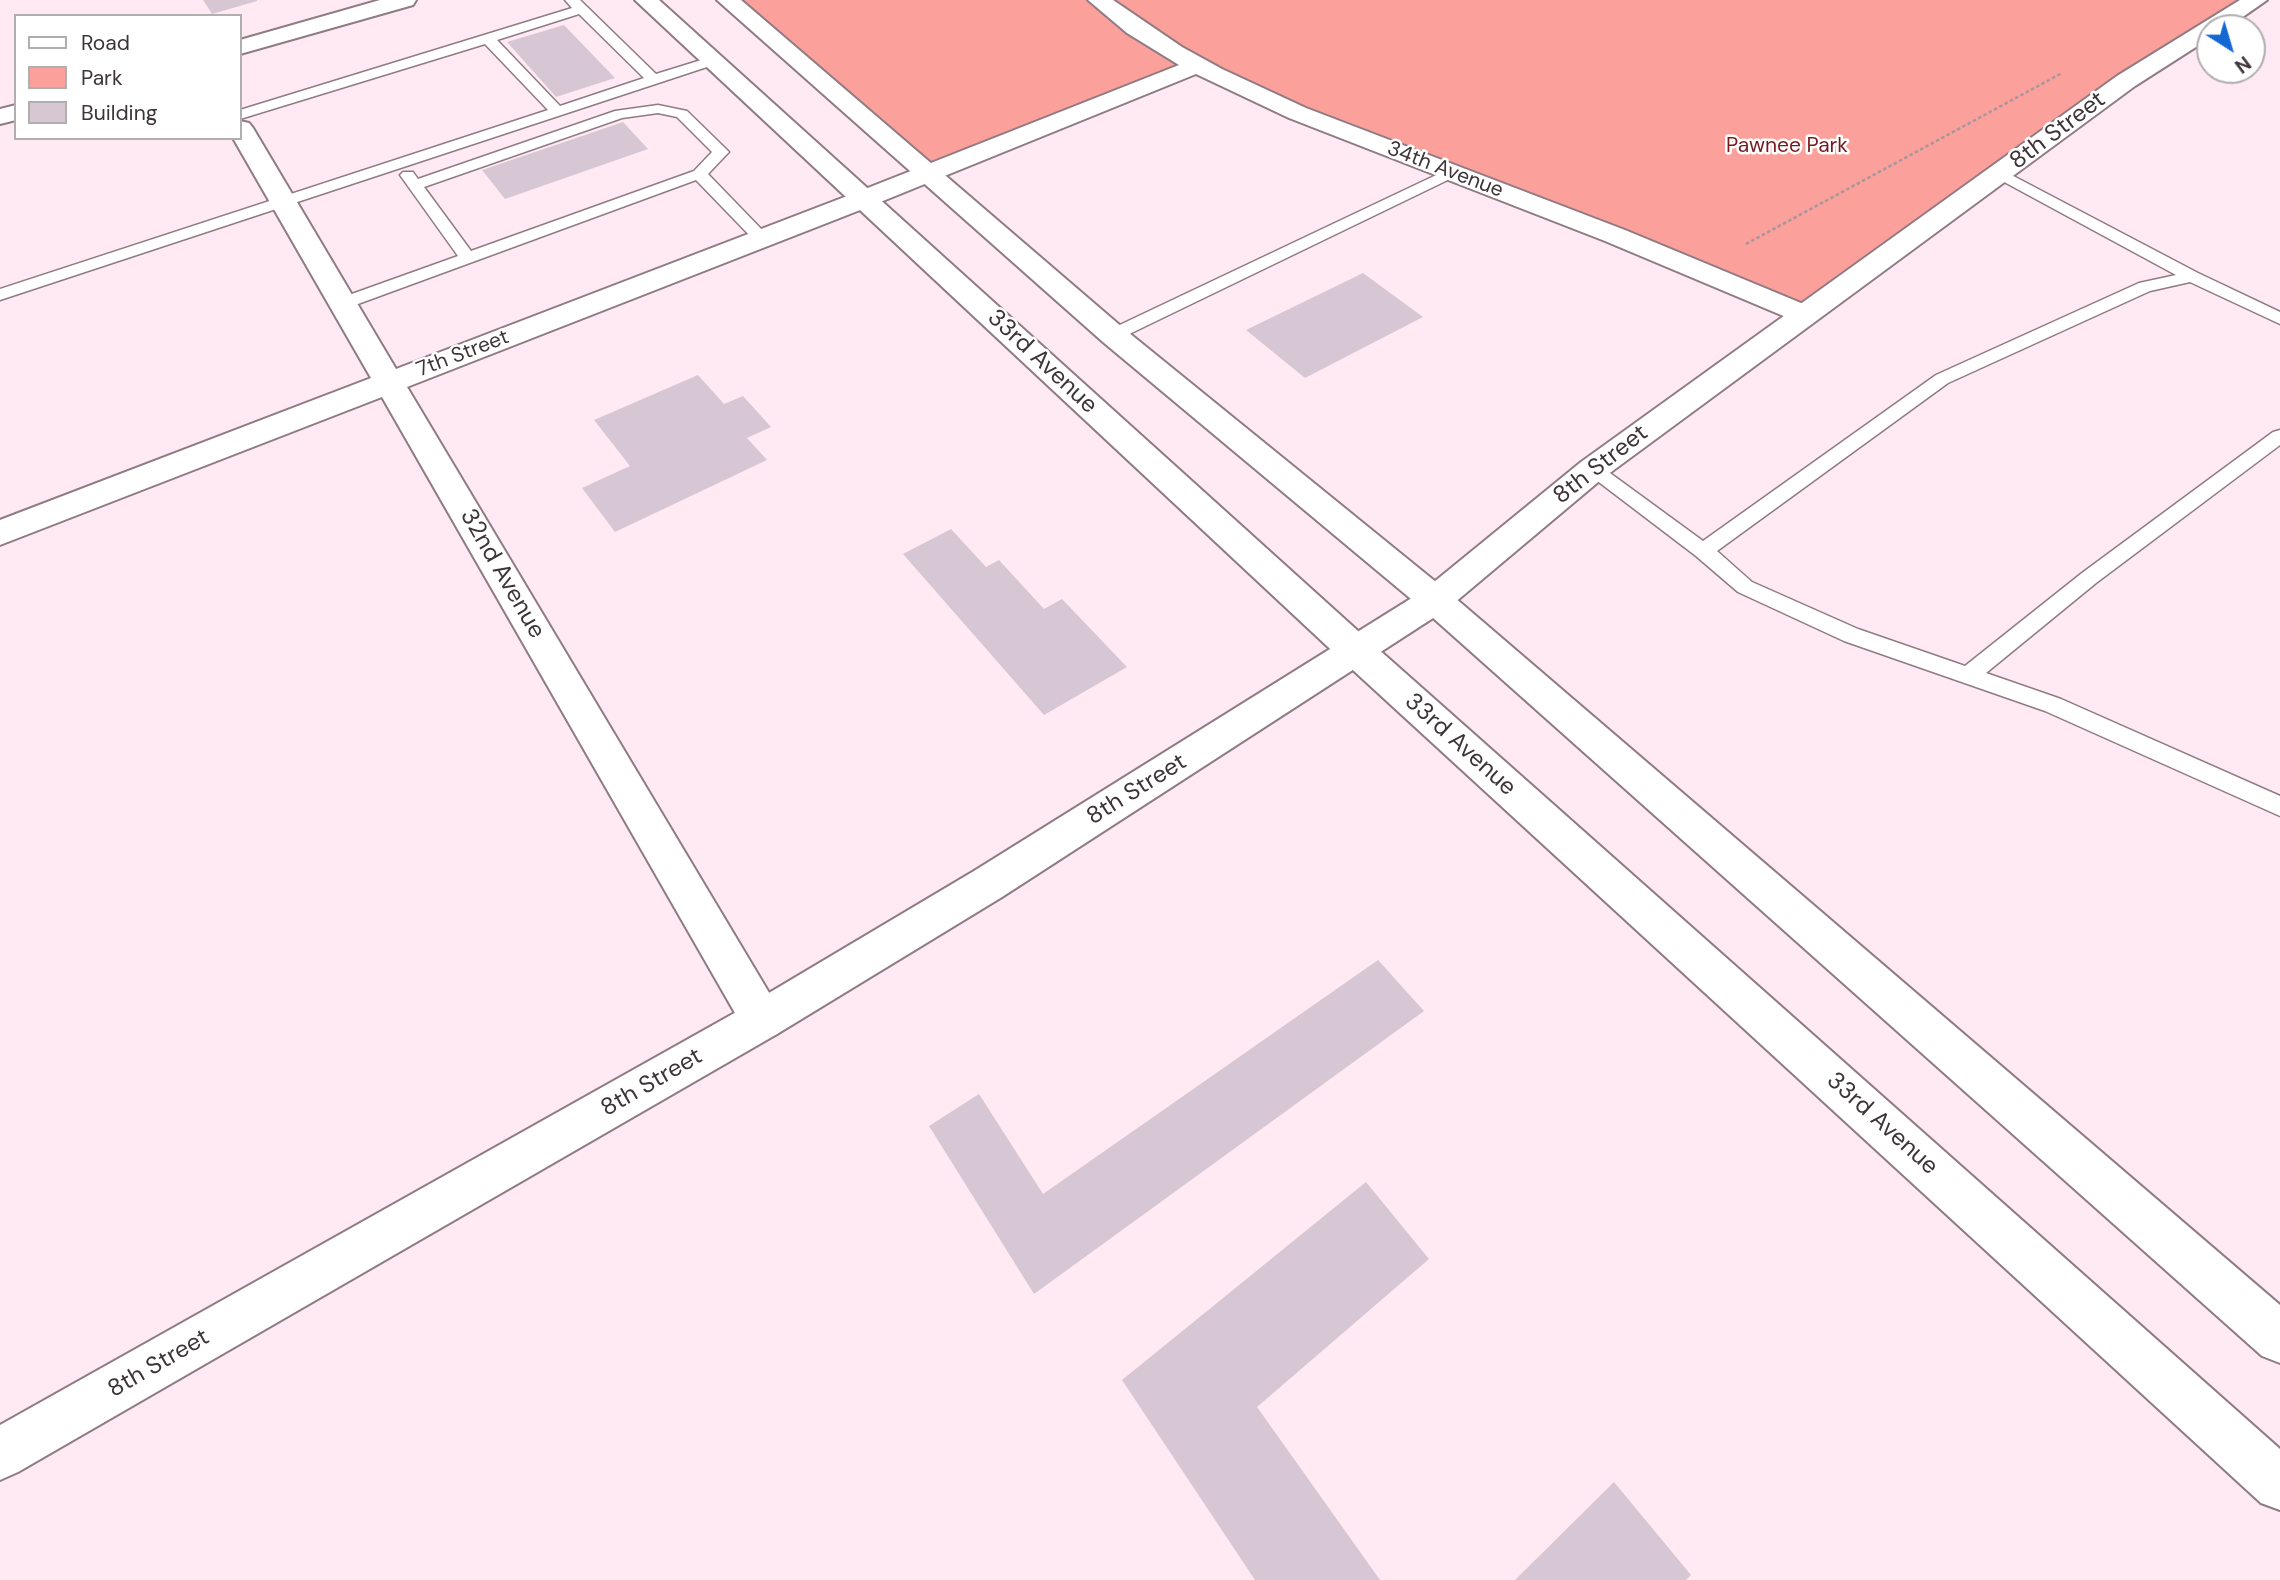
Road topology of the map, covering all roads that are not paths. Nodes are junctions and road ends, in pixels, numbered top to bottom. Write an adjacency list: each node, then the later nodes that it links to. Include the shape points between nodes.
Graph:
1 (405, 0): 10 (main road)
2 (646, 0): 11 (main road, 33rd Avenue)
3 (728, 0): 23 (main road)
4 (1100, 0): 12 (main road, 34th Avenue)
5 (2256, 0): 7 (main road, 8th Street)
6 (577, 4): 9 (lane); 13 (lane)
7 (2233, 14)
8 (2196, 37): 22 (main road, 8th Street, via 2126,81)
9 (488, 38): 16 (lane); 17 (lane)
10 (242, 46)
11 (712, 61): 13 (lane); 25 (main road, 33rd Avenue)
12 (1199, 65): 20 (main road, 34th Avenue, via 1280,107); 23 (main road, 7th Street)
13 (654, 80): 14 (lane)
14 (634, 87): 15 (lane); 16 (lane)
15 (658, 109): 21 (lane, via 682,114 721,152); 24 (lane, via 621,114)
16 (558, 112): 19 (lane)
17 (242, 114)
18 (242, 132): 26 (main road, 32nd Avenue)
19 (400, 164): 24 (lane); 26 (lane)
20 (1451, 173): 32 (main road, 34th Avenue, via 1703,268); 34 (lane)
21 (699, 174): 27 (lane); 28 (lane)
22 (2000, 174): 29 (lane); 32 (main road, 8th Street)
23 (926, 175): 25 (main road, 7th Street); 34 (main road)
24 (415, 185): 28 (lane)
25 (864, 199): 27 (main road, 7th Street); 41 (main road, 33rd Avenue)
26 (282, 203): 30 (lane); 31 (main road, 32nd Avenue)
27 (761, 238): 35 (main road, 7th Street)
28 (468, 258): 31 (lane)
29 (2192, 277): 33 (lane); 39 (lane, via 2145,287 1942,379)
30 (0, 295)
31 (341, 304): 35 (main road, 32nd Avenue)
32 (1803, 314): 37 (main road, 8th Street)
33 (2280, 319)
34 (1113, 335): 40 (main road)
35 (388, 383): 38 (main road, 7th Street); 44 (main road, 32nd Avenue)
36 (2280, 436): 42 (lane, via 2089,578)
37 (1592, 470): 39 (lane); 40 (main road, 8th Street)
38 (0, 533)
39 (1703, 551): 42 (lane, via 1745,587 1851,635)
40 (1435, 600): 41 (main road, 8th Street); 45 (main road)
41 (1355, 650): 44 (main road, 8th Street, via 988,884); 47 (main road, 33rd Avenue)
42 (1967, 676): 43 (lane, via 2053,705)
43 (2278, 801)
44 (762, 1020): 46 (main road, 8th Street)
45 (2280, 1338)
46 (0, 1454)
47 (2280, 1484)

